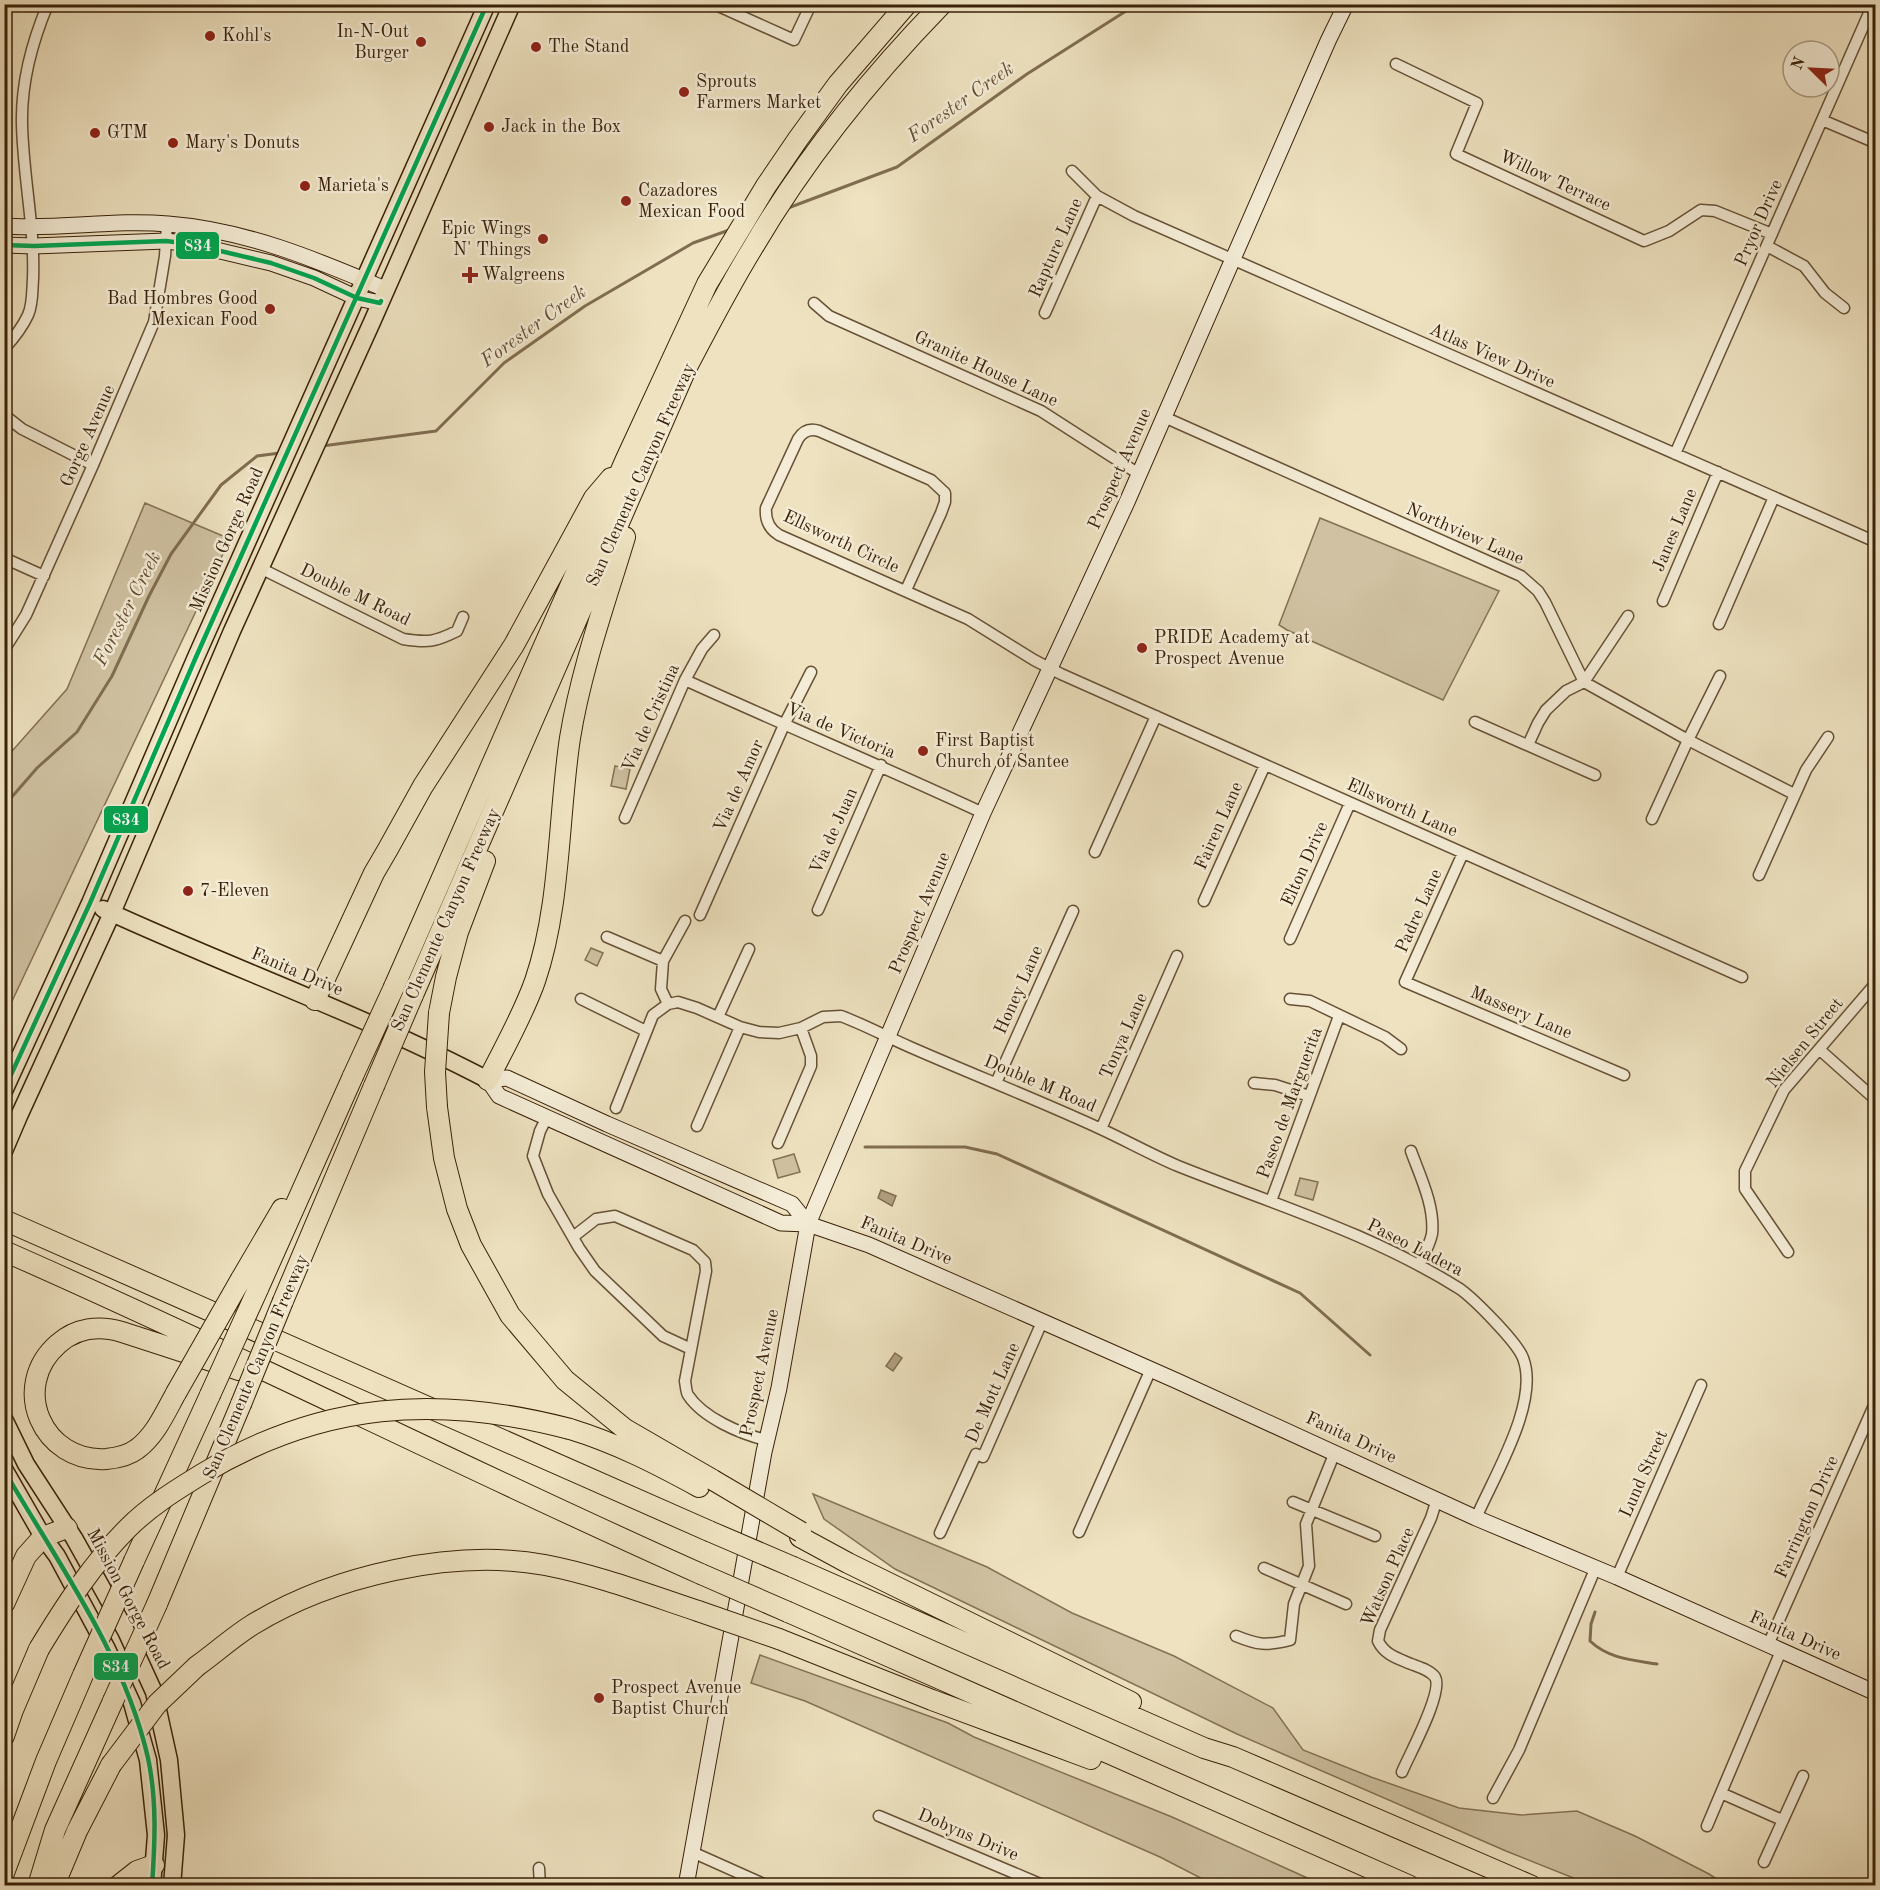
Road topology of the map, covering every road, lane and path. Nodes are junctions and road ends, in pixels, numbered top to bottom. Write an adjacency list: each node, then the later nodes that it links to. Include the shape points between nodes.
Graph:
1 (48, 4): 17 (street, via 28,61 22,95)
2 (486, 4): 24 (main road, Mission Gorge Road)
3 (512, 4): 25 (main road)
4 (714, 4): 5 (street, via 794,40)
5 (811, 4)
6 (906, 4): 35 (highway, San Clemente Canyon Freeway, via 838,84 730,245 706,284)
7 (942, 4): 33 (highway, San Clemente Canyon Freeway, via 876,77 792,186 724,296 686,369)
8 (1346, 4): 23 (main road, Prospect Avenue)
9 (1873, 4): 11 (street, Pryor Drive)
10 (1396, 64): 18 (street, Willow Terrace, via 1477,103 1456,154 1644,241 1701,210 1715,211)
11 (1822, 120): 12 (street); 18 (street, Pryor Drive)
12 (1875, 143)
13 (1072, 171): 14 (street, Atlas View Drive)
14 (1097, 196): 23 (street, Atlas View Drive); 29 (street, Rapture Lane)
15 (167, 224): 17 (main road); 19 (street, Gorge Avenue); 24 (main road, via 240,235 306,255)
16 (4, 226): 17 (main road)
17 (33, 228): 21 (street)
18 (1772, 234): 22 (street, Pryor Drive)
19 (166, 241): 21 (main road); 26 (main road, via 265,261); 36 (street, Gorge Avenue, via 154,322)
20 (4, 245): 21 (main road)
21 (34, 246): 30 (street, via 29,313)
22 (1767, 246): 28 (street, via 1804,266); 34 (street, Pryor Drive)
23 (1234, 261): 32 (main road, Prospect Avenue); 34 (street, Atlas View Drive)
24 (365, 280): 25 (main road); 26 (main road, Mission Gorge Road)
25 (383, 296): 26 (main road); 42 (main road)
26 (357, 298): 75 (main road, Mission Gorge Road)
27 (814, 303): 38 (street, Granite House Lane, via 828,316 1041,411)
28 (1844, 308)
29 (1045, 313)
30 (4, 349)
31 (4, 416): 36 (street)
32 (1164, 417): 38 (main road, Prospect Avenue); 56 (street, Northview Lane, via 1521,576 1545,602)
33 (650, 453): 48 (highway, San Clemente Canyon Freeway); 104 (highway, via 580,685 553,894 535,981)
34 (1675, 454): 37 (street, Atlas View Drive)
35 (626, 459): 92 (highway, via 594,498 514,645 423,786 374,873); 125 (highway, San Clemente Canyon Freeway, bridge, via 334,1119)
36 (93, 465): 43 (street, Gorge Avenue)
37 (1718, 472): 39 (street, Atlas View Drive); 45 (street, Janes Lane)
38 (1140, 474): 52 (main road, Prospect Avenue)
39 (1774, 497): 40 (street, Atlas View Drive); 49 (street)
40 (1875, 542)
41 (4, 558): 43 (street)
42 (260, 568): 47 (street, Double M Road, via 403,639 425,643 438,640 457,631); 78 (main road)
43 (44, 576): 51 (street, Gorge Avenue)
44 (906, 590): 44 (street, Ellsworth Circle, via 779,535 768,525 766,508 802,433 819,431 931,480 945,493 941,513); 52 (street, Ellsworth Circle, via 968,619)
45 (1663, 601)
46 (1628, 616): 56 (street)
47 (463, 617)
48 (578, 617): 143 (highway, bridge, via 458,932 446,977 435,1072 444,1158 471,1245 510,1315 565,1380 625,1429); 171 (highway, San Clemente Canyon Freeway, bridge, via 374,1086 157,1604 56,1830)
49 (1719, 624)
50 (714, 635): 55 (street, Via de Cristina)
51 (4, 650)
52 (1050, 668): 57 (street, Ellsworth Lane); 68 (main road, Prospect Avenue)
53 (811, 672): 59 (street, Via de Amor)
54 (1720, 676): 61 (street)
55 (685, 680): 59 (street, Via de Victoria); 69 (street, Via de Cristina)
56 (1584, 682): 61 (street); 62 (street, via 1551,704)
57 (1156, 716): 64 (street, Ellsworth Lane); 71 (street)
58 (1474, 722): 62 (street)
59 (784, 725): 63 (street, Via de Victoria); 79 (street, Via de Amor)
60 (1828, 737): 66 (street)
61 (1688, 740): 66 (street); 70 (street)
62 (1528, 745): 65 (street)
63 (881, 765): 68 (street, Via de Victoria); 76 (street, Via de Juan)
64 (1265, 765): 67 (street, Ellsworth Lane); 74 (street, Fairen Lane)
65 (1595, 775)
66 (1794, 794): 73 (street)
67 (1350, 802): 72 (street, Ellsworth Lane); 82 (street, Elton Drive)
68 (983, 813): 100 (main road, Prospect Avenue)
69 (625, 818)
70 (1652, 819)
71 (1095, 852)
72 (1463, 853): 87 (street, Ellsworth Lane); 88 (street, Padre Lane)
73 (1759, 874)
74 (1204, 901)
75 (90, 903): 78 (main road, Fanita Drive); 84 (main road, Mission Gorge Road)
76 (818, 910)
77 (1073, 911): 105 (street, Honey Lane)
78 (112, 913): 92 (main road, Fanita Drive); 96 (main road)
79 (700, 915)
80 (685, 921): 86 (street)
81 (607, 937): 86 (street)
82 (1290, 939)
83 (749, 949): 95 (street)
84 (67, 953): 96 (main road, via 64,982 53,1012); 107 (main road, Mission Gorge Road)
85 (1177, 956): 113 (street, Tonya Lane)
86 (663, 961): 93 (street, via 661,989)
87 (1742, 977)
88 (1405, 982): 103 (street, Massery Lane)
89 (1875, 983): 102 (street, Nielsen Street)
90 (581, 999): 99 (street)
91 (1290, 999): 94 (street, via 1310,1001)
92 (315, 1000): 104 (main road, Fanita Drive, via 426,1048)
93 (668, 1004): 95 (street, Double M Road, via 678,1002); 99 (street, via 653,1015)
94 (1340, 1016): 101 (street, via 1385,1036); 108 (street, Paseo de Marguerita)
95 (718, 1017): 97 (street, Double M Road)
96 (63, 1020): 115 (main road)
97 (740, 1027): 98 (street, Double M Road, via 779,1033); 112 (street)
98 (801, 1028): 100 (street, Double M Road, via 823,1017 841,1016); 114 (street, via 811,1066)
99 (646, 1031): 110 (street)
100 (889, 1037): 105 (street, Double M Road); 120 (main road, Prospect Avenue)
101 (1401, 1049)
102 (1820, 1050): 109 (street); 123 (street, Nielsen Street, via 1784,1090 1744,1177 1745,1190)
103 (1624, 1074)
104 (488, 1080): 111 (main road, Fanita Drive, via 499,1096); 120 (main road, Fanita Drive, via 507,1078 792,1204)
105 (996, 1083): 113 (street, Double M Road)
106 (1254, 1083): 108 (street, via 1275,1084)
107 (4, 1091)
108 (1308, 1096): 118 (street, Paseo de Marguerita)
109 (1875, 1100)
110 (616, 1108)
111 (547, 1117): 120 (main road, Fanita Drive, via 781,1222); 121 (street, via 533,1156 548,1194)
112 (697, 1126)
113 (1101, 1129): 117 (street, Double M Road)
114 (778, 1143)
115 (4, 1151)
116 (1411, 1151): 124 (street, via 1430,1210 1430,1240)
117 (1176, 1165): 118 (street, Paseo Ladera)
118 (1271, 1201): 124 (street, Paseo Ladera)
119 (4, 1220): 156 (highway, bridge, via 1204,1748)
120 (808, 1224): 126 (main road, Fanita Drive, via 869,1245); 133 (main road, Prospect Avenue)
121 (573, 1237): 127 (street, via 595,1271 663,1336); 127 (street, via 596,1219 615,1216 693,1250 705,1262 706,1271)
122 (4, 1251): 130 (highway)
123 (1788, 1252)
124 (1419, 1265): 139 (street, Paseo Ladera, via 1476,1302 1517,1346 1524,1360 1527,1380 1523,1412)
125 (250, 1284): 130 (highway, bridge, via 176,1393 149,1438 135,1451 97,1460 60,1446 46,1431 34,1400 35,1381 42,1363 64,1338 96,1328 122,1332); 170 (highway, San Clemente Canyon Freeway, bridge, via 210,1395 83,1675)
126 (1042, 1322): 128 (main road, Fanita Drive); 142 (street, De Mott Lane, via 983,1457 976,1454)
127 (691, 1349): 133 (street, via 685,1382 688,1394 702,1410 721,1422)
128 (1151, 1369): 134 (main road, Fanita Drive); 141 (street)
129 (1701, 1384): 148 (street, Lund Street)
130 (330, 1401): 163 (highway, bridge, via 562,1512)
131 (1875, 1401): 153 (street, Farrington Drive)
132 (4, 1419): 140 (main road, Mission Gorge Road, via 26,1464)
133 (766, 1440): 165 (main road, Prospect Avenue)
134 (1335, 1452): 136 (main road, Fanita Drive); 138 (street)
135 (4, 1469): 145 (main road)
136 (1437, 1499): 139 (main road, Fanita Drive); 157 (street, Watson Place, via 1378,1641 1389,1655 1429,1671 1436,1678 1433,1702)
137 (1293, 1502): 138 (street)
138 (1312, 1509): 144 (street); 149 (street, via 1306,1524 1310,1566)
139 (1476, 1518): 146 (main road, Fanita Drive)
140 (67, 1528): 145 (highway); 166 (main road, Mission Gorge Road, via 129,1638 154,1692 169,1760 176,1835)
141 (1079, 1532)
142 (940, 1533)
143 (800, 1535): 155 (highway, bridge, via 602,1439 529,1418 419,1407 350,1415 290,1431 234,1455 162,1499 128,1528 89,1573 39,1649); 156 (highway, via 848,1563 1225,1749)
144 (1376, 1536)
145 (43, 1537): 150 (highway, via 26,1556); 168 (main road, via 107,1649 132,1704 148,1760 156,1835)
146 (1596, 1567): 148 (main road, Fanita Drive); 160 (street, via 1519,1750)
147 (1264, 1568): 149 (street)
148 (1617, 1577): 153 (main road, Fanita Drive)
149 (1302, 1584): 151 (street); 152 (street, via 1294,1604 1290,1640 1268,1645)
150 (4, 1604)
151 (1346, 1604)
152 (1236, 1636)
153 (1775, 1648): 154 (main road, Fanita Drive); 159 (street, Farrington Drive)
154 (1875, 1693)
155 (4, 1736)
156 (1233, 1757): 181 (highway)
157 (1402, 1772)
158 (1803, 1776): 162 (street)
159 (1721, 1793): 162 (street); 164 (street, Farrington Drive)
160 (1493, 1798)
161 (879, 1816): 179 (street, Dobyns Drive)
162 (1782, 1820): 167 (street)
163 (1274, 1826): 172 (highway, bridge, via 779,1639 603,1579 543,1565 481,1559 399,1568 313,1593 251,1625 197,1666 157,1704 111,1766); 180 (highway)
164 (1707, 1826)
165 (692, 1852): 177 (main road, Prospect Avenue); 178 (street)
166 (174, 1861): 168 (main road); 175 (main road, Mission Gorge Road)
167 (1764, 1863)
168 (154, 1865): 173 (highway, via 136,1871); 174 (main road)
169 (539, 1868): 176 (street)
170 (4, 1873)
171 (38, 1886)
172 (54, 1886)
173 (118, 1886)
174 (152, 1886)
175 (172, 1886)
176 (540, 1886)
177 (686, 1886)
178 (768, 1886)
179 (1045, 1886)
180 (1410, 1886)
181 (1532, 1886)

